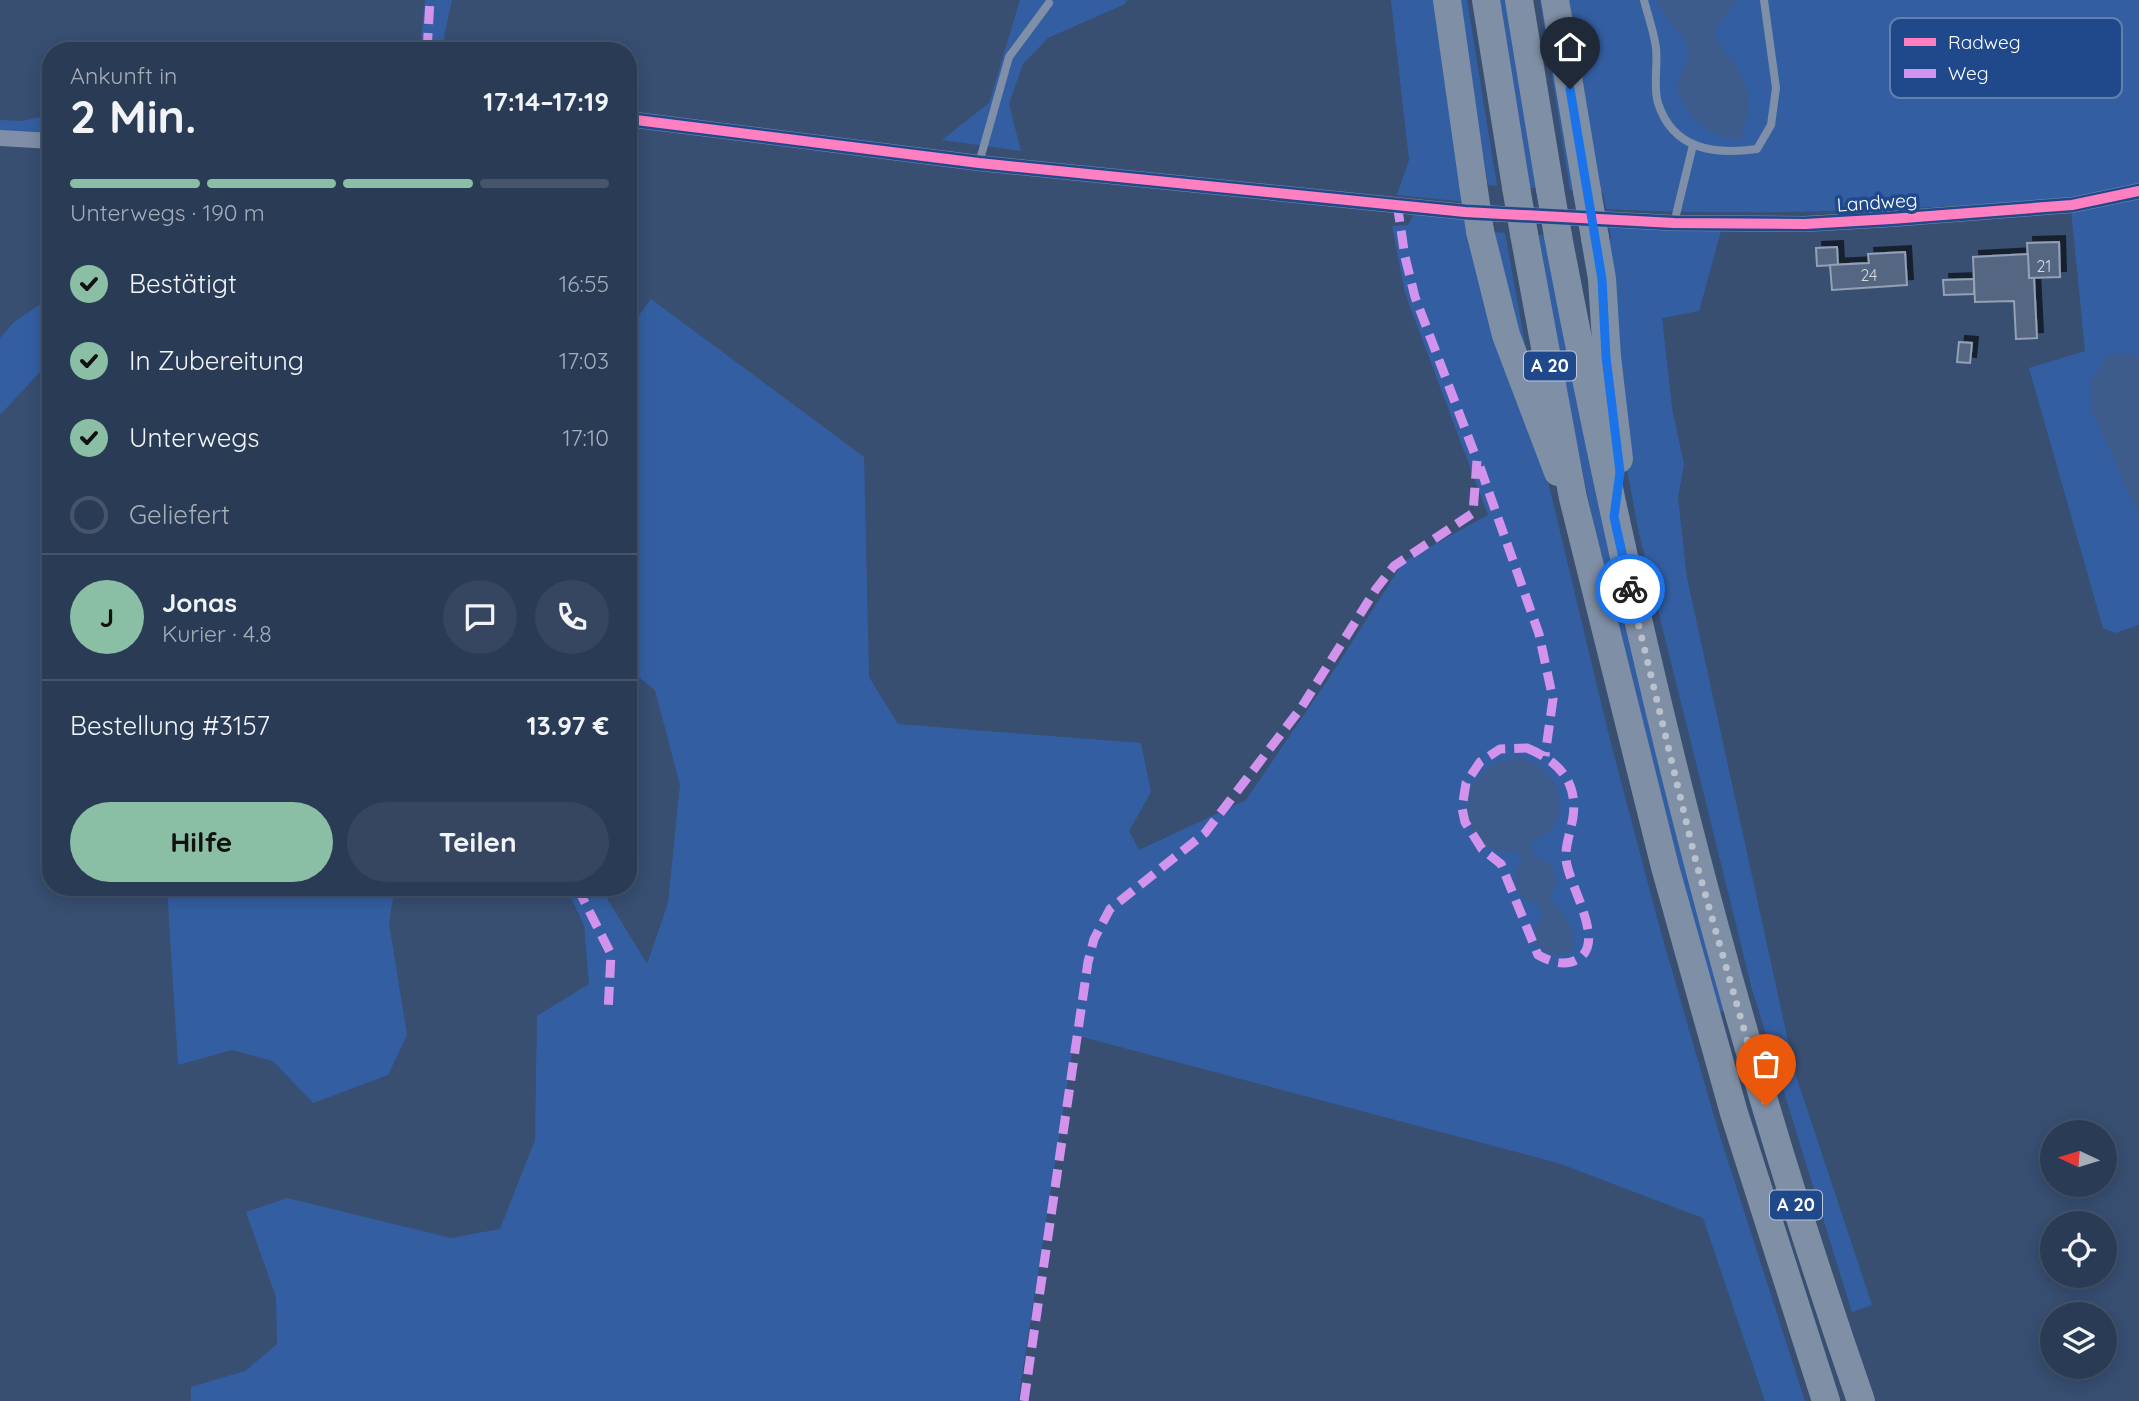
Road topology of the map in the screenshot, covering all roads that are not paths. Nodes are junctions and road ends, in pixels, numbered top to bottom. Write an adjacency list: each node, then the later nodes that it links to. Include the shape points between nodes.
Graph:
1 (1447, 0): 15 (highway, bridge, via 1480,231 1506,335 1552,461)
2 (1486, 0): 15 (highway, A 20, bridge)
3 (1519, 0): 16 (highway, A 20, bridge, via 1558,236)
4 (1555, 0): 16 (highway, bridge, via 1602,279 1620,472)
5 (1644, 0): 11 (lane, via 1656,46 1658,103 1678,136)
6 (1764, 0): 11 (lane, via 1776,88 1771,125 1757,149 1727,154)
7 (1049, 3): 12 (lane, via 1009,57)
8 (637, 120): 12 (street, Landweg)
9 (0, 138): 10 (street)
10 (42, 140)
11 (1693, 145): 14 (lane)
12 (979, 163): 14 (street, Landweg, via 1465,212)
13 (2139, 191): 14 (street, Landweg, via 2072,205 1891,219)
14 (1674, 223)
15 (1573, 498): 17 (highway, A 20, via 1706,1015)
16 (1614, 517): 18 (highway, A 20, via 1696,862 1795,1202)
17 (1826, 1401)
18 (1861, 1401)

